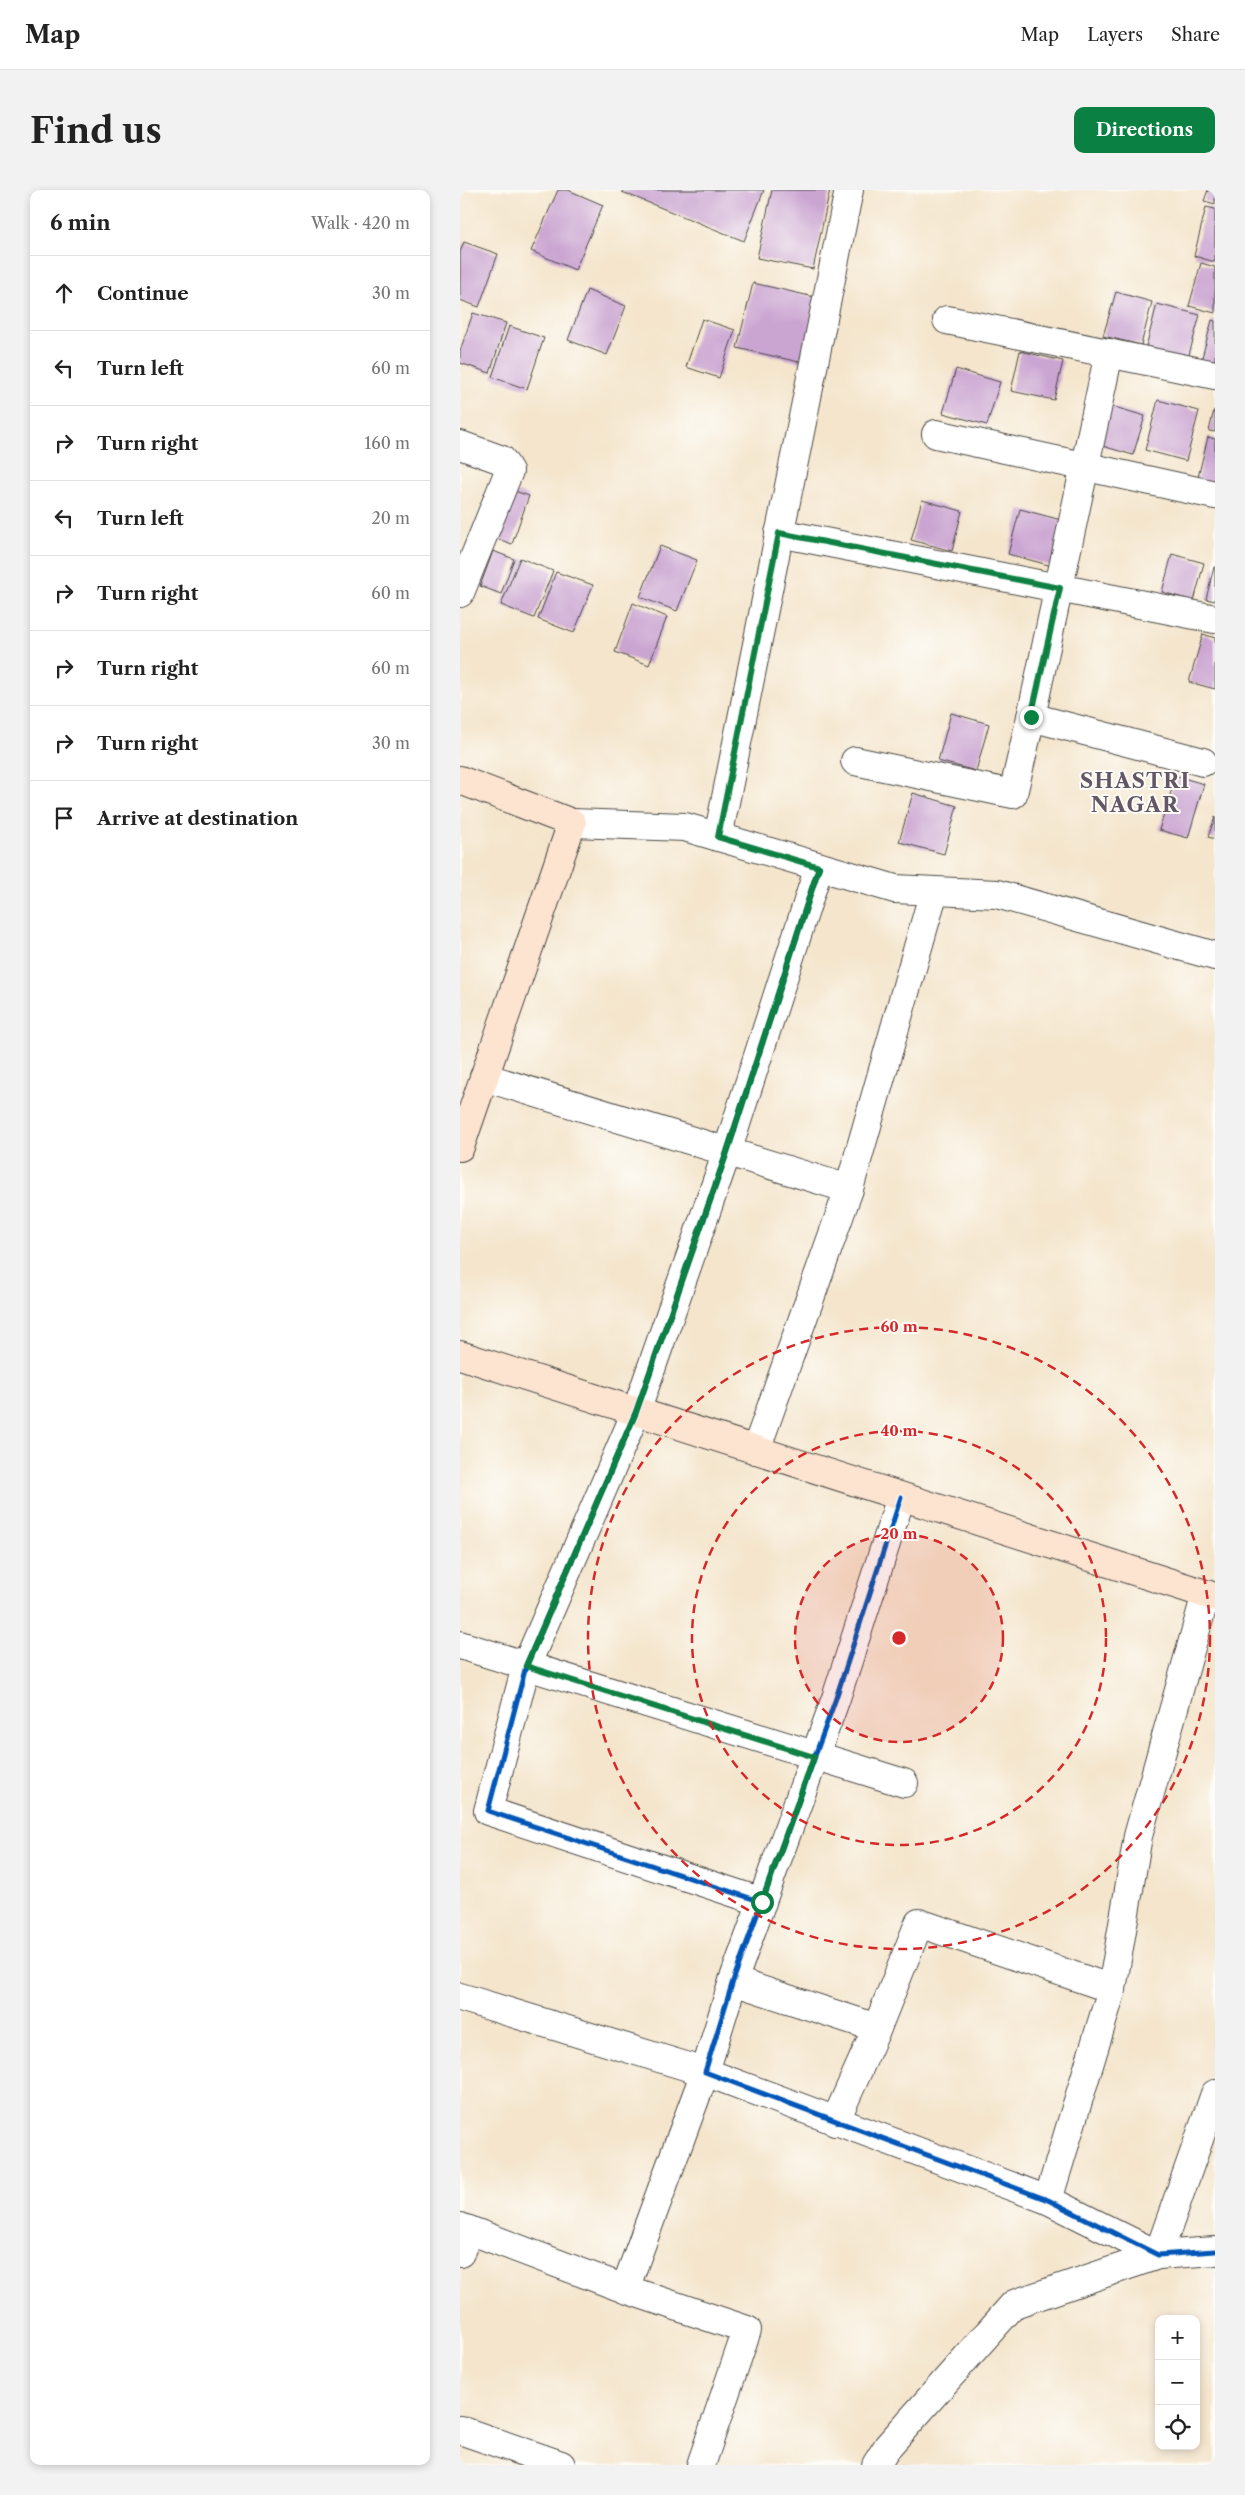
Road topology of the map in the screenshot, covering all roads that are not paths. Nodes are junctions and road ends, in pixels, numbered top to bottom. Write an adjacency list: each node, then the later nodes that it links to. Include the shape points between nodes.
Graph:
1 (849, 190): 9 (street)
2 (948, 320): 3 (street)
3 (1109, 353): 4 (street); 7 (street)
4 (1215, 375)
5 (936, 434): 7 (street)
6 (460, 445): 11 (street, via 502,460 509,471)
7 (1085, 465): 8 (street); 10 (street)
8 (1215, 495)
9 (779, 533): 10 (street); 18 (street)
10 (1060, 588): 12 (street); 13 (street)
11 (460, 593)
12 (1215, 619)
13 (1031, 717): 14 (street, via 1013,794); 15 (street)
14 (855, 761)
15 (1203, 762)
16 (460, 780): 17 (street)
17 (572, 823): 18 (street, via 684,827); 22 (street)
18 (718, 837): 19 (street)
19 (819, 867): 20 (street, via 895,889); 24 (street)
20 (934, 891): 21 (street, via 997,894); 25 (street)
21 (1215, 956)
22 (484, 1077): 23 (street); 24 (street)
23 (460, 1147)
24 (727, 1152): 25 (street); 27 (street)
25 (849, 1189): 28 (street)
26 (460, 1355): 27 (street)
27 (636, 1412): 28 (street); 32 (street)
28 (756, 1450): 29 (street)
29 (901, 1497): 30 (street); 33 (street)
30 (1211, 1596): 37 (street, via 1138,1836)
31 (460, 1645): 32 (street)
32 (526, 1666): 33 (street); 35 (street, via 488,1811)
33 (814, 1757): 34 (street); 35 (street)
34 (904, 1783)
35 (762, 1902): 36 (street)
36 (734, 1981): 39 (street); 40 (street)
37 (1112, 1989): 39 (street, via 919,1923); 43 (street)
38 (460, 1997): 40 (street)
39 (877, 2028): 42 (street)
40 (705, 2072): 42 (street); 47 (street)
41 (1215, 2094): 46 (street)
42 (835, 2122): 43 (street)
43 (1048, 2200): 46 (street)
44 (463, 2237): 47 (street)
45 (1215, 2251): 46 (street)
46 (1158, 2255): 51 (street, via 1014,2304 888,2446)
47 (626, 2289): 50 (street, via 747,2330)
48 (460, 2430): 49 (street)
49 (561, 2465)
50 (702, 2465)
51 (876, 2465)

